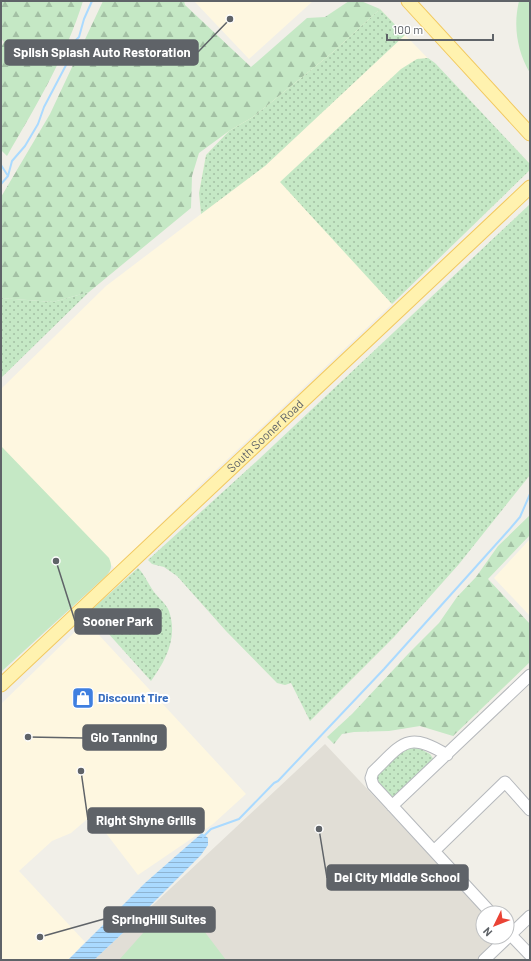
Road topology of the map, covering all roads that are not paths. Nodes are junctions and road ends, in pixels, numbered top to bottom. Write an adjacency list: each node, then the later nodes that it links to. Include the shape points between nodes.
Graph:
1 (408, 1): 2 (main road)
2 (530, 134)
3 (530, 187): 5 (main road, South Sooner Road)
4 (530, 675): 6 (street)
5 (1, 685)
6 (447, 755): 7 (street); 7 (street, via 420,741 400,746 372,772 371,778 373,785)
7 (392, 806): 9 (street)
8 (530, 810): 9 (street, via 505,782)
9 (434, 851): 10 (street)
10 (484, 905)
11 (530, 916): 12 (street)
12 (515, 928)
13 (515, 939): 15 (street)
14 (498, 945): 16 (street)
15 (530, 955)
16 (484, 960)

